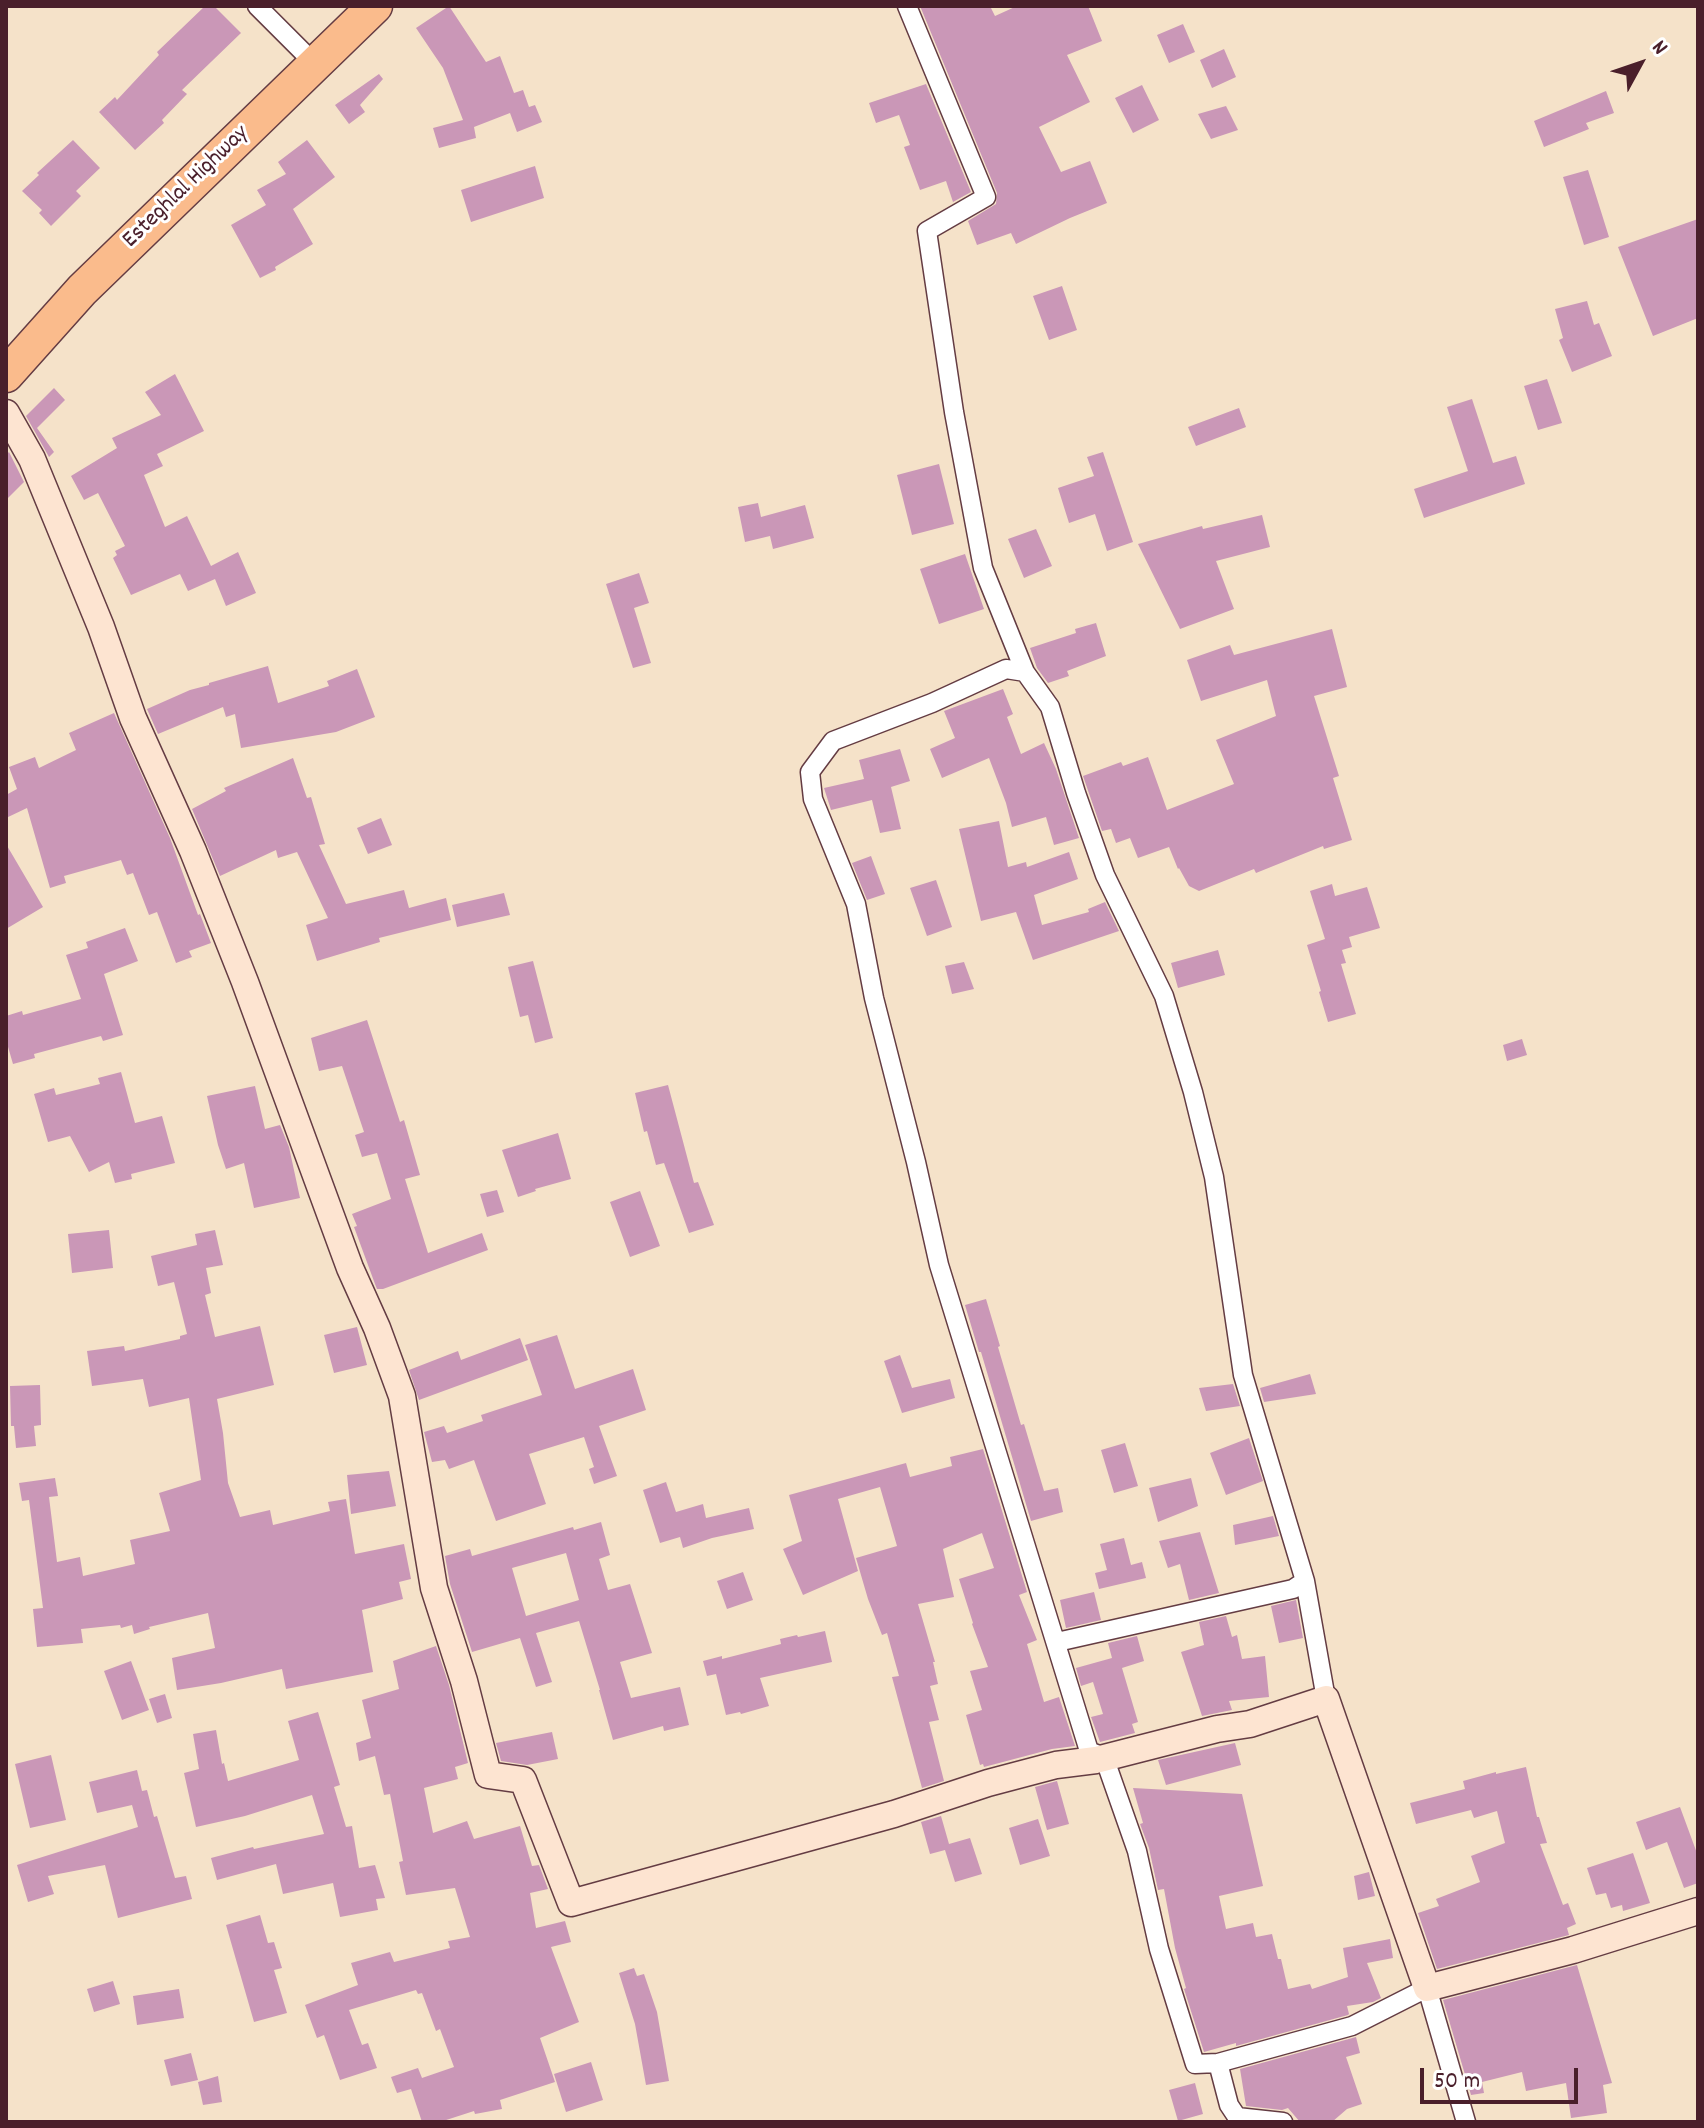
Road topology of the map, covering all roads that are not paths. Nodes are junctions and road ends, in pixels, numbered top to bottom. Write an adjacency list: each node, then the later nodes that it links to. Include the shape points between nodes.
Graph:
1 (257, 6): 4 (street)
2 (375, 6): 4 (highway, Esteghlal Highway)
3 (907, 6): 7 (street, via 986,197 927,231 983,568)
4 (315, 64): 5 (highway, Esteghlal Highway, via 82,290)
5 (6, 375)
6 (6, 413): 11 (street, via 32,459 133,718 205,880 402,1396 434,1588 488,1775 523,1780 571,1903 988,1783)
7 (1025, 672): 8 (street, via 1050,707 1105,875 1164,996 1214,1177 1243,1375); 9 (street, via 1006,669 833,741 810,772 813,799 856,904 939,1265)
8 (1305, 1581): 9 (street, via 1293,1589); 10 (street)
9 (1057, 1642): 11 (street, via 1089,1751)
10 (1326, 1699): 11 (street, via 1250,1724); 13 (street)
11 (1104, 1757): 14 (street, via 1137,1851 1159,1949 1195,2064)
12 (1698, 1911): 13 (street)
13 (1427, 1988): 14 (street, via 1352,2026); 16 (street)
14 (1218, 2063): 15 (street, via 1237,2117)
15 (1283, 2122)
16 (1466, 2122)

